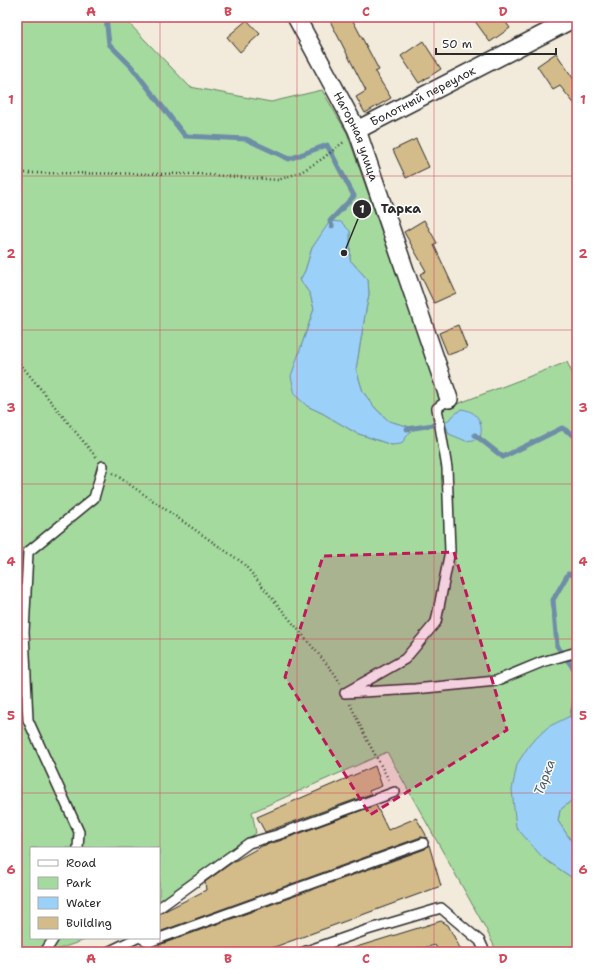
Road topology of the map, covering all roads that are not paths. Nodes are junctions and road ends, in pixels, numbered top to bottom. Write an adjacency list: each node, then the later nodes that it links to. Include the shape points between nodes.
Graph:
1 (296, 17): 3 (street, Нагорная улица)
2 (573, 21): 3 (street, Болотный переулок)
3 (357, 130): 4 (street, Нагорная улица)
4 (443, 403): 6 (lane, via 441,435 447,468 450,551 436,622 405,659 345,694 416,690 496,681 542,662)
5 (103, 466): 9 (lane, via 94,498 28,552 24,632 28,720 79,832)
6 (576, 652)
7 (395, 792): 10 (lane, via 249,843)
8 (424, 843): 11 (lane)
9 (78, 847)
10 (160, 907)
11 (160, 938)
12 (53, 939): 16 (lane)
13 (135, 939): 17 (lane)
14 (143, 939): 15 (lane, via 149,942)
15 (157, 939)
16 (45, 952)
17 (108, 952)
18 (304, 952): 19 (lane, via 441,908 480,941)
19 (485, 952)

